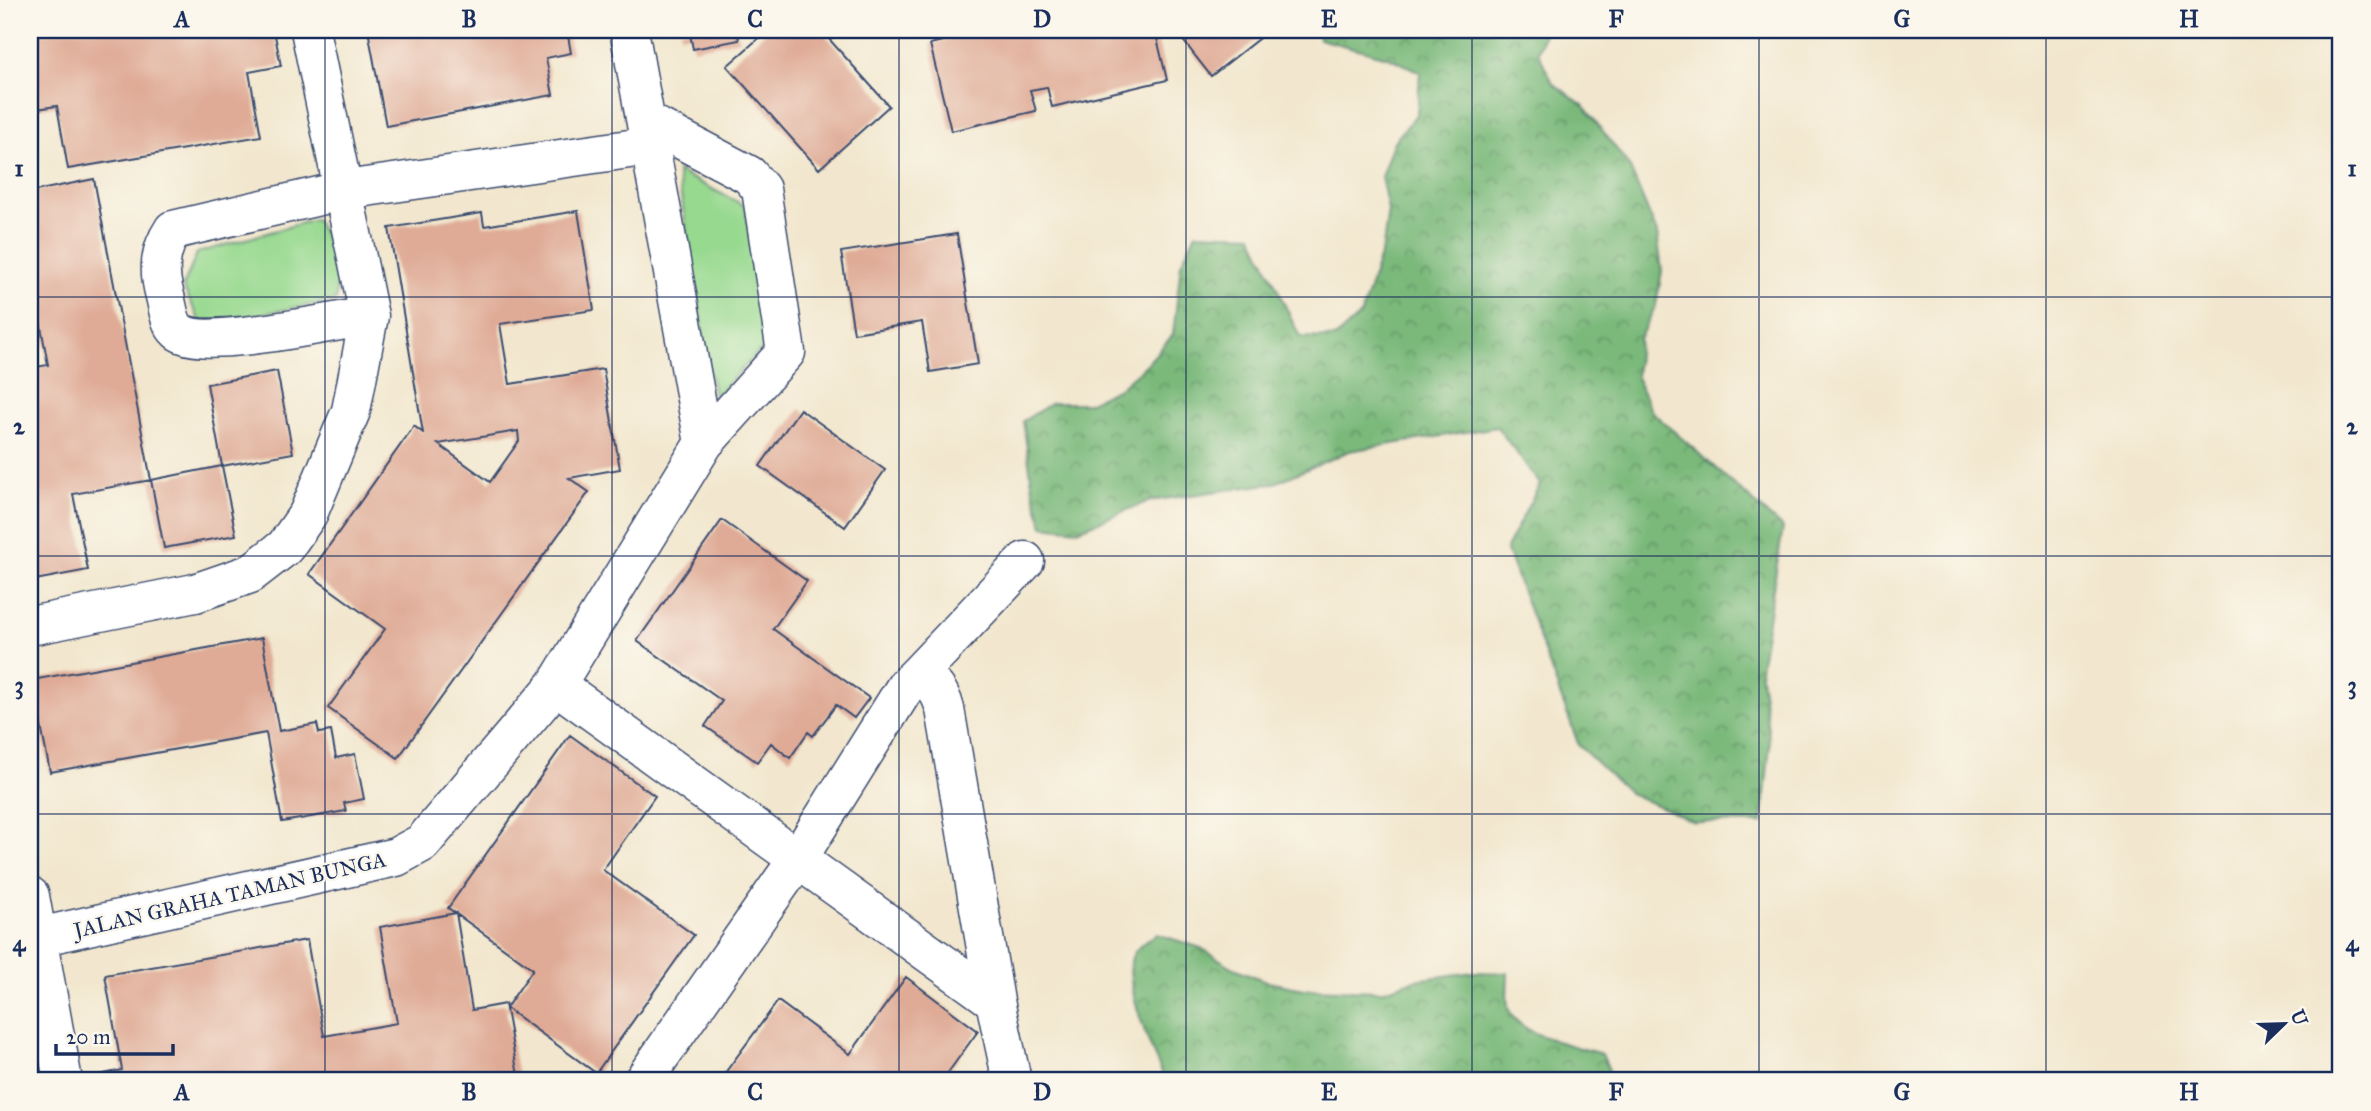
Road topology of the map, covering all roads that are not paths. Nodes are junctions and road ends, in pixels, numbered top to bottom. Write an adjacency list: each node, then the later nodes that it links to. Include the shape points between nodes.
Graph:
1 (310, 30): 4 (street)
2 (629, 30): 3 (street)
3 (648, 134): 4 (street); 6 (street); 6 (street, JALAN GRAHA TAMAN BUNGA, via 750,175 764,195 786,352)
4 (345, 190): 5 (street); 5 (street, via 173,230 160,261 162,285 173,324 180,333 197,338 217,339)
5 (369, 316): 8 (street, via 351,411 308,514 285,547 250,574 195,593)
6 (704, 443): 10 (street, JALAN GRAHA TAMAN BUNGA)
7 (1025, 561): 9 (street)
8 (30, 626)
9 (918, 674): 11 (street, via 906,686); 14 (street, via 934,684 943,702)
10 (556, 685): 11 (street); 13 (street, JALAN GRAHA TAMAN BUNGA, via 422,843 396,857)
11 (797, 860): 14 (street); 16 (street)
12 (30, 897): 13 (street)
13 (34, 939): 15 (street)
14 (995, 1001): 17 (street)
15 (63, 1081)
16 (643, 1081)
17 (1012, 1081)

